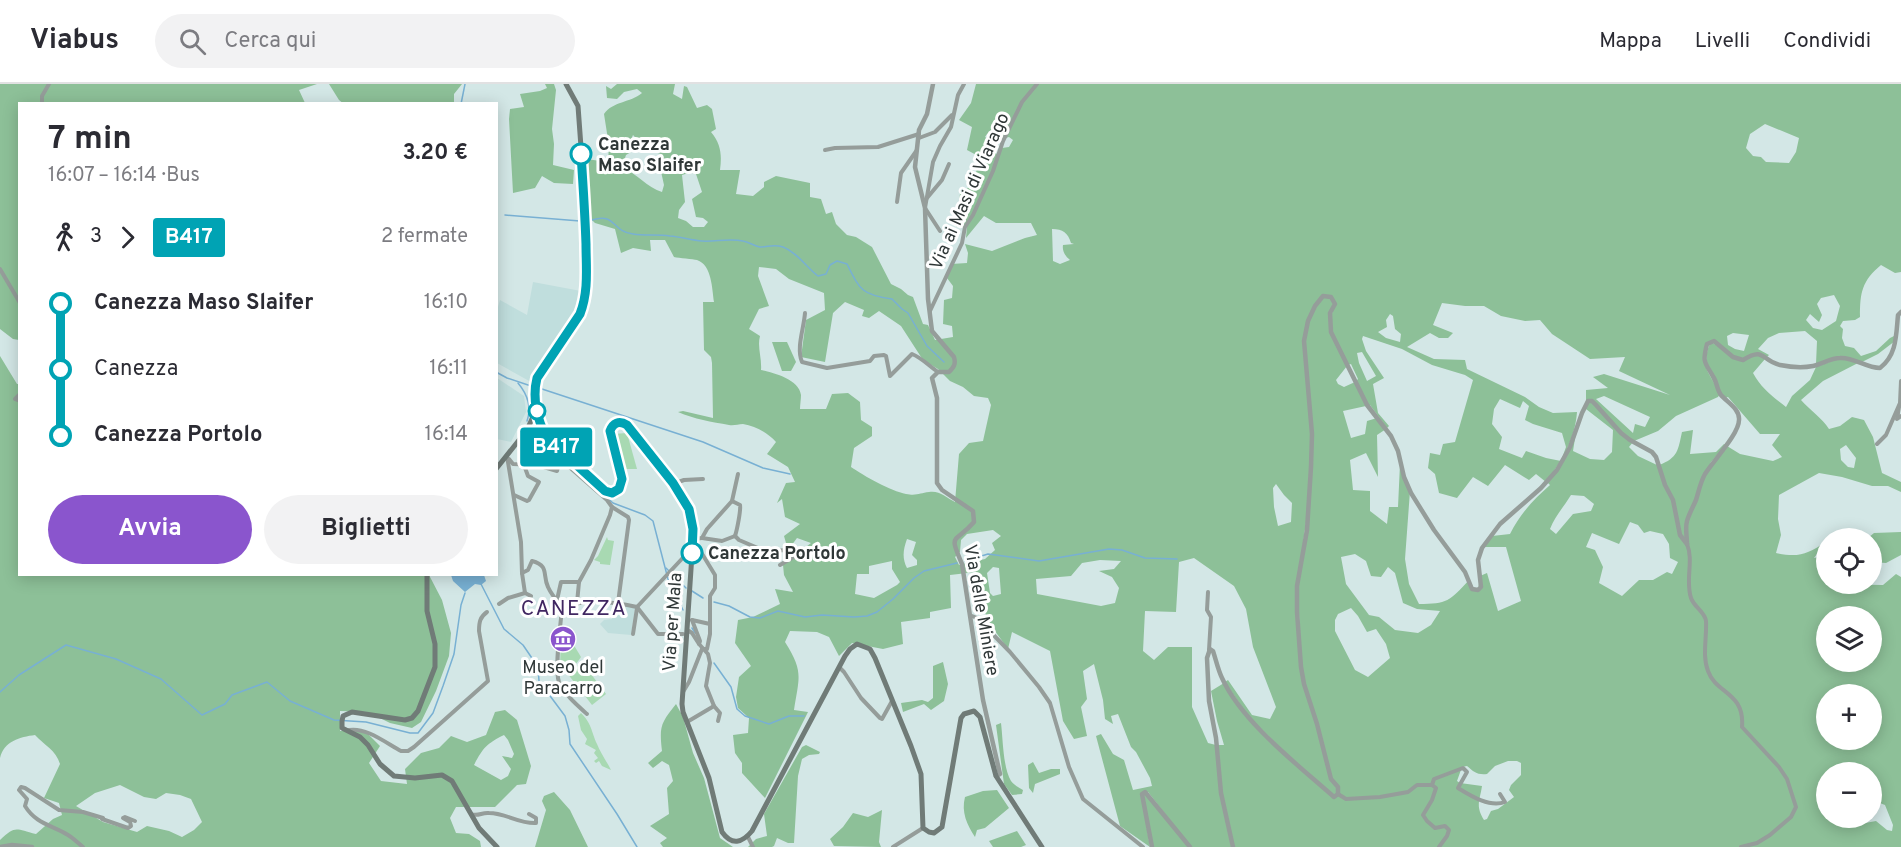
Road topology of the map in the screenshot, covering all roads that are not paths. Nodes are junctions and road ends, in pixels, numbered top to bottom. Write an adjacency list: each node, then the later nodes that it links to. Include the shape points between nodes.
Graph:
1 (49, 84): 6 (street)
2 (566, 84): 26 (main road, via 578,106 586,289 580,314 537,378)
3 (933, 84): 8 (street)
4 (1037, 84): 18 (street, Via ai Masi di Viarago, via 1003,141 965,227 962,243)
5 (962, 85): 7 (street)
6 (42, 102)
7 (953, 114): 8 (street, via 935,132); 12 (street, via 951,127 933,162)
8 (919, 136): 9 (street); 10 (street, via 878,147)
9 (917, 149): 13 (street, via 901,173); 14 (street, via 915,167)
10 (825, 150)
11 (949, 164): 12 (street, via 942,180)
12 (926, 198): 14 (street)
13 (897, 202)
14 (925, 208): 15 (street); 18 (street)
15 (940, 231)
16 (0, 269): 17 (street)
17 (18, 300)
18 (929, 311): 22 (street, via 932,331 955,362 949,372)
19 (1901, 312): 45 (street, via 1892,354 1880,368 1846,358 1811,366 1786,366 1756,353 1743,360 1714,341 1707,344 1706,368 1740,421 1700,483 1686,523)
20 (805, 313): 21 (street, via 802,362 826,369 884,355 890,376 912,354)
21 (927, 365): 22 (street); 23 (street)
22 (938, 372): 23 (street)
23 (932, 378): 62 (street, Via delle Miniere, via 937,398 937,483 975,516 974,522 955,539 954,548 962,564)
24 (1901, 381): 25 (street)
25 (1900, 403): 27 (street, via 1897,419); 31 (street, via 1886,435)
26 (536, 408): 28 (main road); 29 (main road)
27 (1901, 416)
28 (531, 423): 29 (main road); 30 (main road)
29 (540, 423): 38 (main road, Via per Mala, via 547,438 605,491 619,489 622,479 610,431 623,422)
30 (527, 430): 32 (main road); 33 (street)
31 (1877, 444)
32 (507, 455): 34 (street, via 513,464); 35 (main road); 39 (street)
33 (560, 458): 34 (street, via 557,471); 41 (street)
34 (524, 465): 39 (street, via 528,476 539,482 530,500)
35 (498, 466)
36 (738, 474): 40 (street)
37 (703, 479): 38 (street)
38 (673, 483): 44 (main road, Via per Mala, via 689,509)
39 (514, 495): 48 (street)
40 (732, 501): 42 (street, via 741,505 742,510); 43 (street)
41 (612, 507): 50 (street); 56 (street, via 629,520)
42 (735, 536): 43 (street, via 722,540); 47 (street, via 767,552 794,549 798,553)
43 (702, 538): 44 (street)
44 (693, 539): 46 (main road, Via per Mala); 64 (street, via 715,575)
45 (1687, 544): 80 (street, via 1680,535 1673,500 1656,457 1630,440 1588,401 1557,470 1500,524 1482,548 1478,560 1481,587 1473,589 1411,494 1395,444 1367,405 1331,332 1330,313 1335,304 1331,297 1323,296 1308,321 1304,341 1312,434 1307,530 1297,586 1297,612 1304,684); 101 (street, via 1691,553 1691,599 1705,617 1709,675 1733,696 1742,727 1779,767 1796,807 1791,817 1770,835)
46 (693, 548): 58 (street); 61 (main road, Via per Mala)
47 (780, 565)
48 (522, 573): 51 (street); 54 (street, via 532,561 539,564)
49 (427, 576): 77 (main road, via 427,610 436,654 418,711 405,720 352,712 344,715)
50 (579, 582): 54 (street, via 561,582); 55 (street)
51 (525, 592): 53 (street); 57 (street)
52 (1208, 592): 69 (street)
53 (531, 596)
54 (557, 600): 59 (street)
55 (577, 603): 56 (street); 59 (street)
56 (618, 603): 58 (street)
57 (499, 604)
58 (637, 607): 66 (street); 67 (street, via 658,634)
59 (562, 608): 74 (street, via 558,679 565,693)
60 (487, 612): 77 (street, via 479,623 479,631 488,681 414,747 401,751 365,732)
61 (688, 615): 63 (street); 71 (main road, Via per Mala)
62 (972, 616): 78 (street, Via delle Miniere, via 982,693 999,774); 96 (street, via 1011,652 1050,703 1083,800)
63 (693, 620): 64 (street); 68 (street)
64 (710, 624): 68 (street, via 707,649)
65 (689, 631): 68 (street)
66 (633, 634)
67 (682, 634)
68 (701, 646): 71 (street); 73 (street, via 710,663 706,686)
69 (1209, 652): 80 (street, via 1213,651 1221,677 1247,716 1334,797); 99 (street, via 1209,701 1221,793)
70 (840, 668): 72 (street, via 880,718); 72 (main road, via 857,644 870,649); 88 (main road)
71 (682, 692): 76 (main road, Via per Mala)
72 (892, 701): 87 (main road, via 921,774)
73 (714, 706): 75 (street, via 720,712); 76 (street)
74 (587, 714)
75 (718, 721)
76 (687, 722): 88 (main road, Via per Mala, via 709,778 722,832 733,842)
77 (343, 728): 82 (main road, via 360,737 394,776 442,775 452,781)
78 (996, 776): 87 (main road, via 980,717 969,711 961,718 942,827 934,833); 95 (main road)
79 (1432, 785): 80 (street, via 1417,785 1408,792 1380,797 1347,799); 81 (street, via 1434,779 1462,768 1467,772 1458,788 1486,802 1501,804 1505,802); 100 (street, via 1436,788 1423,815 1436,828 1445,826 1449,830)
80 (1338, 794)
81 (1500, 794)
82 (467, 809): 83 (street, via 476,816 486,812 536,823); 92 (main road, via 478,828)
83 (530, 814)
84 (96, 815): 85 (street); 86 (street, via 126,828 131,826 125,817); 91 (street, via 59,810 25,788 19,790 35,817)
85 (103, 818)
86 (135, 821)
87 (923, 828): 94 (street)
88 (748, 837): 93 (street)
89 (0, 846): 90 (street)
90 (32, 847)
91 (83, 847)
92 (497, 847)
93 (753, 847)
94 (893, 847)
95 (1042, 847)
96 (1143, 847)
97 (1152, 847): 98 (street, via 1142,794 1145,792)
98 (1190, 847)
99 (1233, 847)
100 (1439, 847)
101 (1741, 847)

